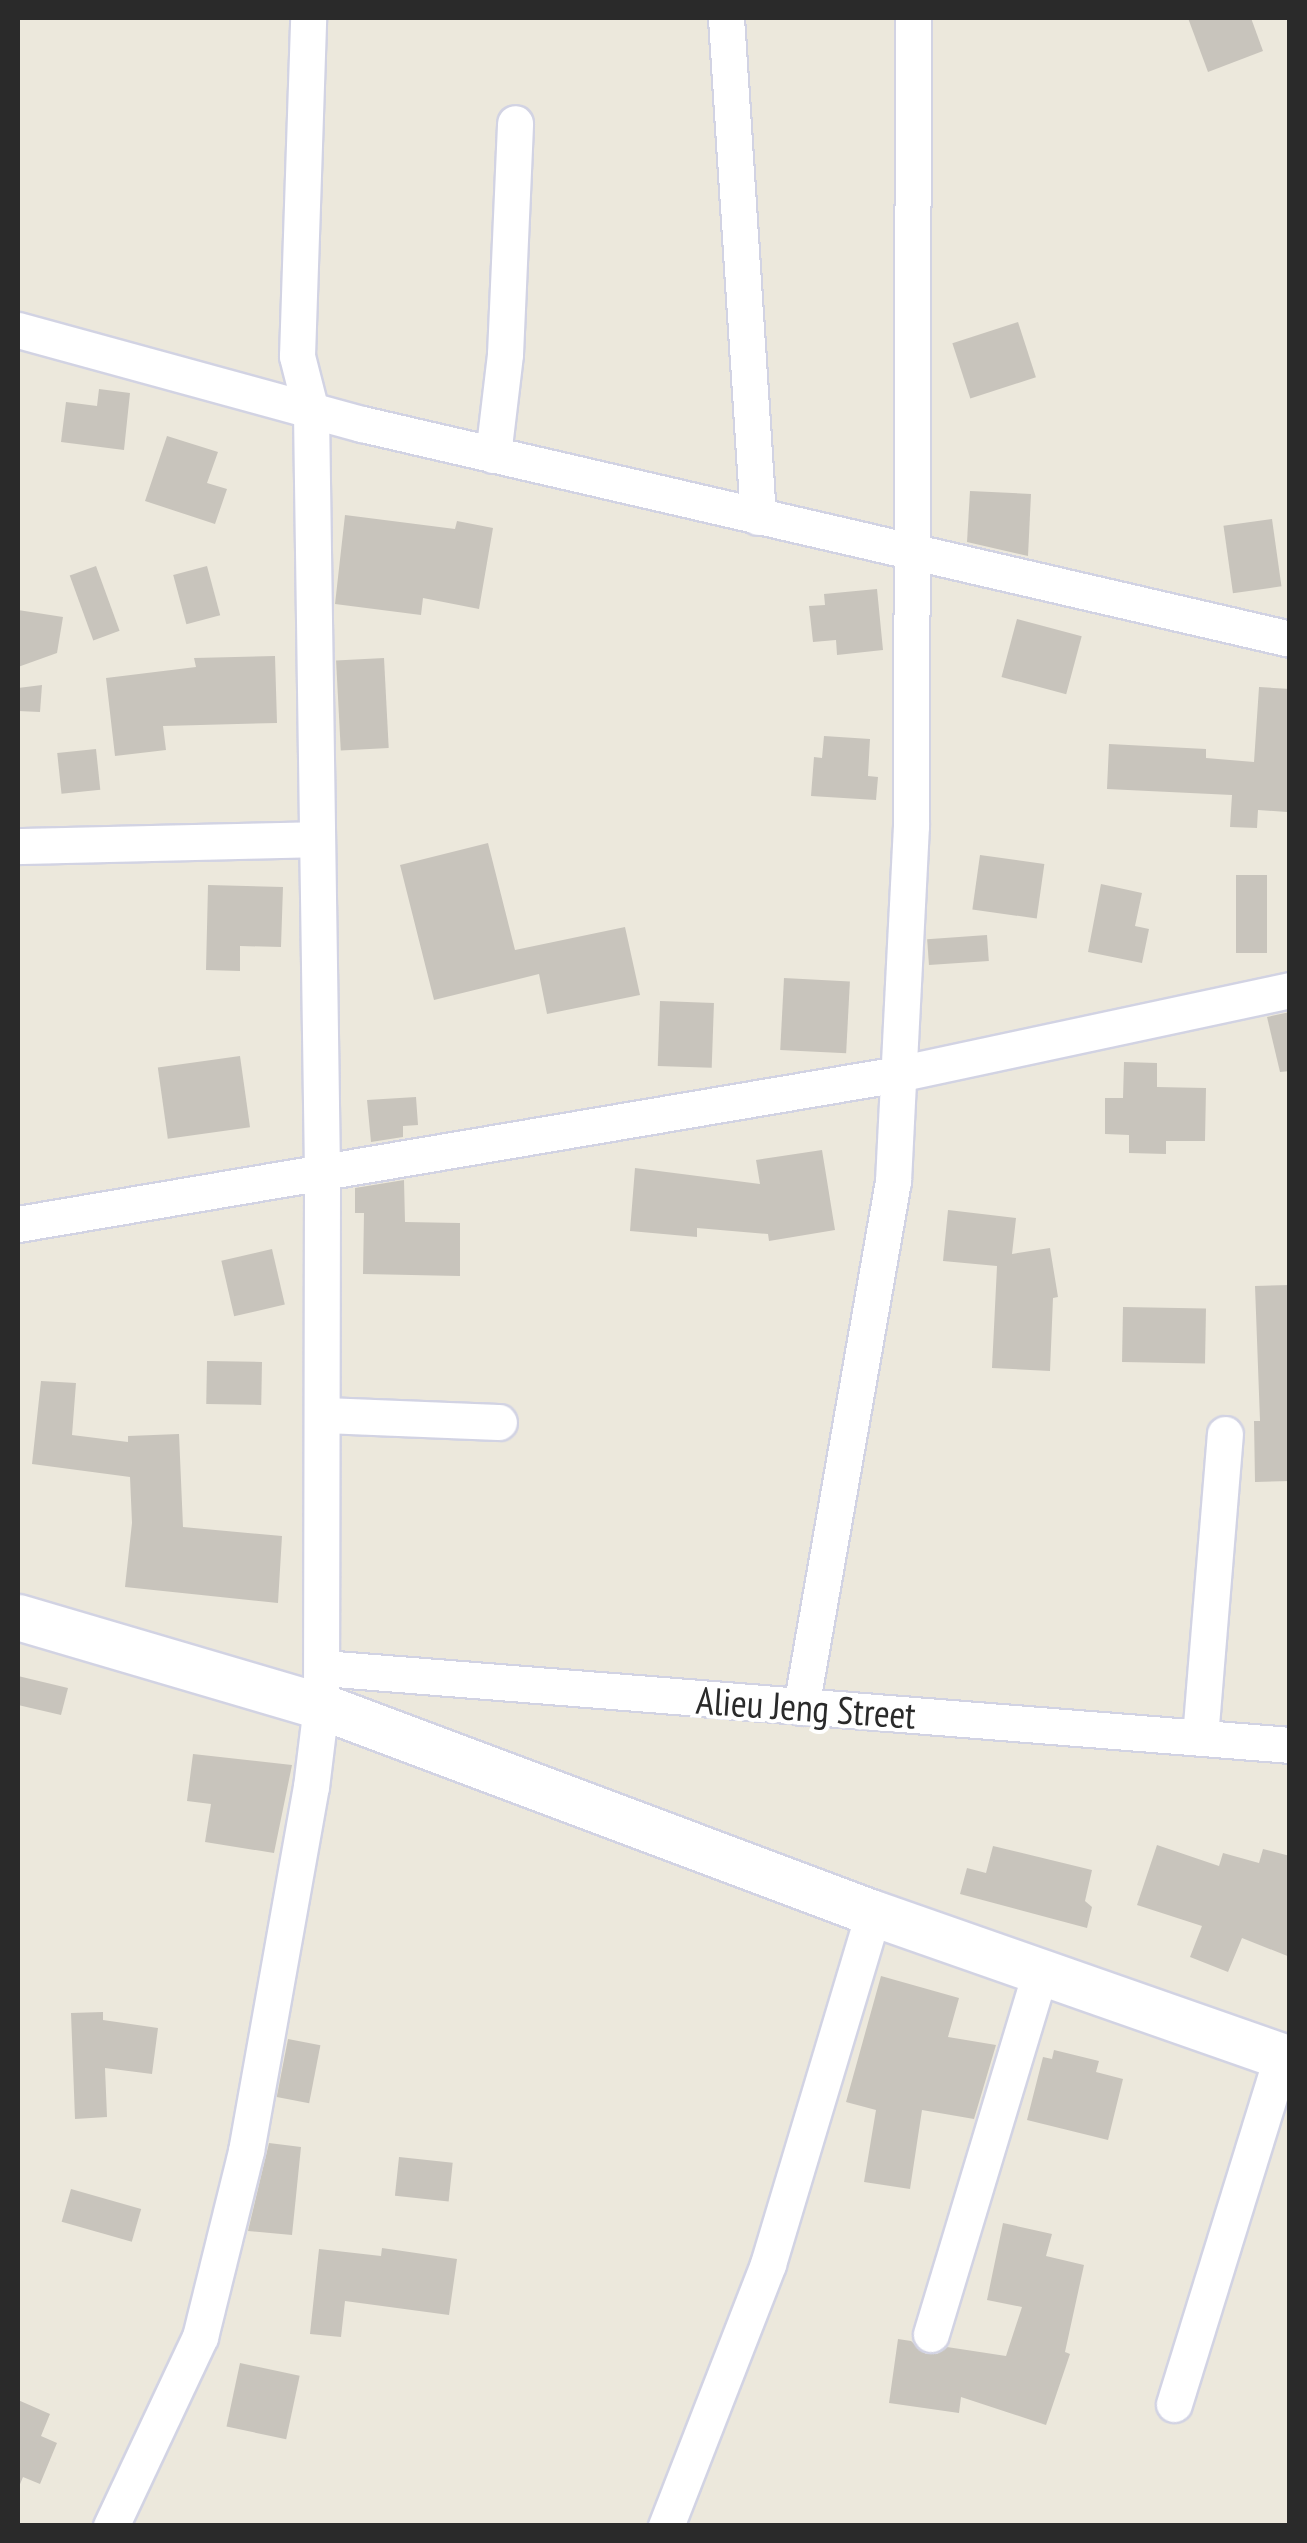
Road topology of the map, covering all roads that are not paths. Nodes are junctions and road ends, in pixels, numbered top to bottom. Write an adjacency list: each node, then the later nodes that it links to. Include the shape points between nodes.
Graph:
1 (308, 18): 6 (street, via 298,356)
2 (726, 18): 8 (street)
3 (913, 18): 9 (street)
4 (515, 123): 7 (street, via 505,354)
5 (18, 330): 6 (street)
6 (311, 410): 7 (street); 11 (street)
7 (492, 454): 8 (street)
8 (758, 517): 9 (street)
9 (912, 554): 10 (street); 14 (street, via 911,826)
10 (1290, 639)
11 (318, 839): 12 (street); 15 (street)
12 (18, 846)
13 (1290, 990): 14 (street)
14 (898, 1074): 15 (street); 22 (street, via 893,1181)
15 (322, 1172): 16 (street); 17 (street)
16 (18, 1224)
17 (323, 1415): 18 (street); 21 (street)
18 (499, 1422)
19 (1225, 1434): 23 (street)
20 (18, 1617): 21 (street)
21 (322, 1687): 22 (street, Alieu Jeng Street); 25 (street); 30 (street, via 246,2151 200,2337)
22 (800, 1708): 23 (street, Alieu Jeng Street)
23 (1200, 1738): 24 (street, Alieu Jeng Street)
24 (1290, 1745)
25 (873, 1913): 26 (street); 31 (street, via 768,2264)
26 (1040, 1972): 27 (street); 28 (street)
27 (1286, 2058): 29 (street)
28 (930, 2334)
29 (1174, 2404)
30 (111, 2526)
31 (666, 2526)

